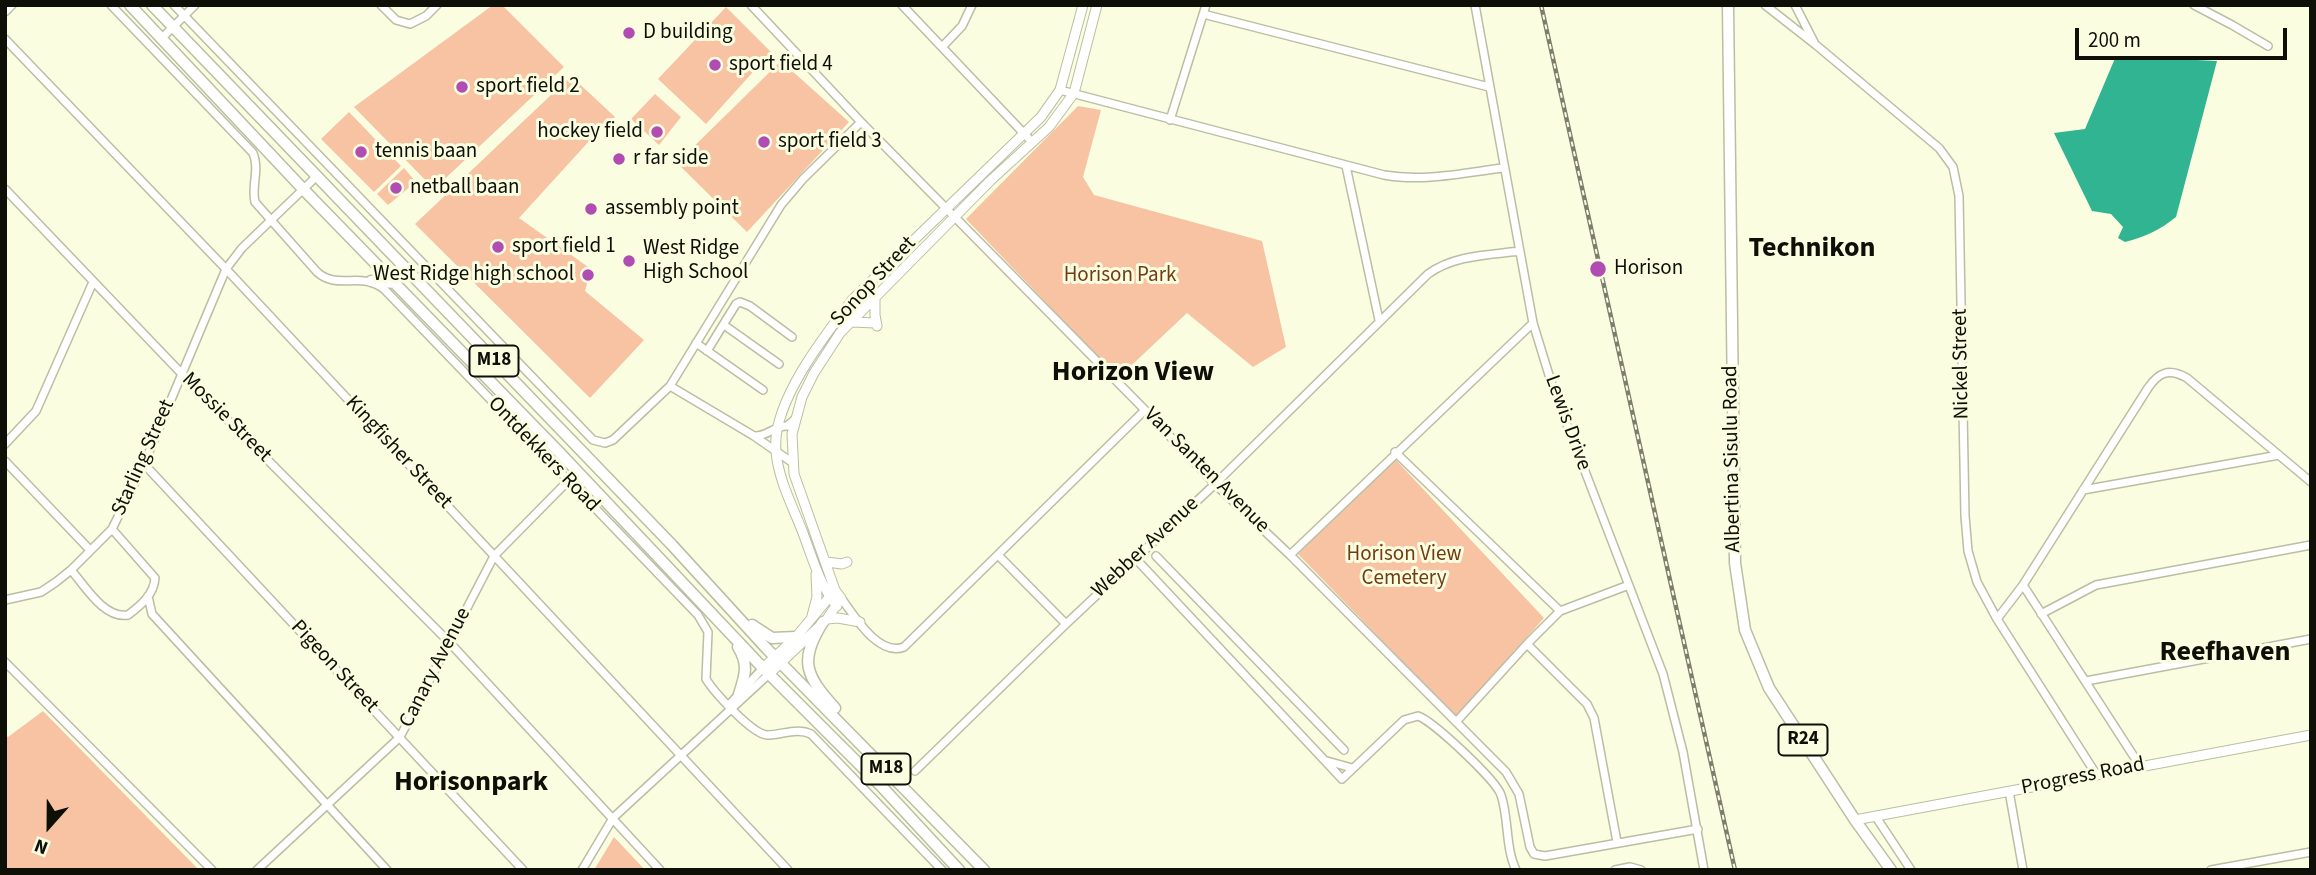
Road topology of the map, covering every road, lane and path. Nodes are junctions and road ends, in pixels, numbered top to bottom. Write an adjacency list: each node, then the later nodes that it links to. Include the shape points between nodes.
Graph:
1 (12, 5): 20 (street)
2 (111, 5): 43 (street, via 253,153 257,165 254,200)
3 (130, 5): 24 (main road, Ontdekkers Road / M18)
4 (152, 5): 23 (main road, Ontdekkers Road / M18)
5 (174, 5): 22 (street)
6 (195, 5): 22 (street)
7 (381, 5): 8 (street, via 396,20 410,24)
8 (437, 5)
9 (751, 5): 33 (street, Van Santen Avenue)
10 (902, 5): 27 (street)
11 (972, 5): 27 (street, via 962,26)
12 (1083, 5): 30 (street, Sonop Street)
13 (1097, 5): 31 (street, Sonop Street)
14 (1206, 5): 21 (street)
15 (1475, 5): 29 (street, Lewis Drive)
16 (1728, 5): 134 (main road, Albertina Sisulu Road / R24, via 1738,595 1745,631 1769,688)
17 (1765, 5): 26 (street, Nickel Street)
18 (1795, 5): 26 (street)
19 (2194, 5): 28 (street)
20 (5, 12)
21 (1203, 14): 29 (street); 32 (street)
22 (184, 16): 23 (street); 62 (street, via 593,440 613,440)
23 (173, 27): 24 (street); 38 (main road, Ontdekkers Road / M18)
24 (162, 38): 40 (main road, Ontdekkers Road / M18)
25 (5, 40): 45 (street, Kingfisher Street)
26 (1816, 45): 103 (street, Nickel Street, via 1938,148 1956,173 1968,551 1977,582)
27 (943, 46): 34 (street)
28 (2268, 46)
29 (1489, 87): 37 (street, Lewis Drive)
30 (1060, 90): 31 (street); 34 (street, Sonop Street, via 1041,117)
31 (1074, 93): 32 (street); 35 (street, Sonop Street)
32 (1170, 120): 36 (street)
33 (861, 122): 41 (street, Van Santen Avenue); 58 (street, via 789,194)
34 (1022, 133): 35 (street); 41 (street, Sonop Street)
35 (1032, 142): 42 (street, Sonop Street)
36 (1346, 166): 37 (street, via 1415,179); 53 (street)
37 (1503, 167): 44 (street, Lewis Drive)
38 (316, 177): 40 (street, Starling Street); 97 (main road, Ontdekkers Road / M18)
39 (5, 189): 47 (street, Mossie Street)
40 (304, 190): 43 (street, Starling Street); 48 (main road, Ontdekkers Road / M18)
41 (946, 207): 42 (street, Van Santen Avenue); 49 (street, Sonop Street)
42 (956, 217): 50 (street, Sonop Street); 64 (street, Van Santen Avenue)
43 (270, 220): 45 (street, Starling Street); 46 (street, via 323,277)
44 (1520, 251): 53 (street, Webber Avenue, via 1435,268); 55 (street, Lewis Drive)
45 (226, 269): 61 (street, Starling Street); 84 (street, Kingfisher Street)
46 (371, 281): 48 (main road); 75 (street, Ontdekkers Road, via 390,294)
47 (93, 282): 61 (street, Mossie Street); 68 (street, via 36,411)
48 (395, 283): 104 (main road, Ontdekkers Road / M18)
49 (857, 295): 51 (street, Sonop Street); 52 (street)
50 (875, 299): 52 (street, Sonop Street); 54 (street, via 876,324)
51 (844, 310): 52 (street); 66 (street, Sonop Street, via 803,369)
52 (863, 311): 54 (street, Sonop Street)
53 (1379, 320): 77 (street, Webber Avenue)
54 (852, 321): 65 (street, Sonop Street, via 814,373)
55 (1533, 323): 70 (street); 92 (street, Lewis Drive, via 1553,388)
56 (723, 325): 57 (street, via 740,302); 59 (street); 60 (street)
57 (792, 337)
58 (696, 343): 59 (street); 62 (street)
59 (707, 351): 63 (street)
60 (779, 364)
61 (181, 373): 74 (street, Starling Street); 111 (street, Mossie Street)
62 (670, 386): 67 (street)
63 (763, 390)
64 (1145, 410): 77 (street, Van Santen Avenue); 82 (street)
65 (794, 420): 66 (street); 73 (street, Sonop Street)
66 (778, 426): 67 (street); 69 (street, Sonop Street)
67 (754, 436): 69 (street)
68 (5, 444)
69 (775, 451): 73 (street); 86 (street, Sonop Street)
70 (1395, 452): 83 (street); 100 (street)
71 (2279, 455): 76 (street); 78 (street); 78 (street, via 2187,378 2171,371 2154,379)
72 (5, 461): 81 (street)
73 (793, 463): 88 (street, Sonop Street)
74 (144, 464): 79 (street, Starling Street); 121 (street, Pigeon Street)
75 (568, 481): 84 (street, Canary Avenue); 118 (street, Ontdekkers Road, via 702,621 708,632 706,679)
76 (2311, 482)
77 (1215, 484): 83 (street, Van Santen Avenue); 87 (street, Webber Avenue)
78 (2083, 490): 91 (street)
79 (112, 529): 81 (street, Starling Street); 93 (street, via 153,575 154,587)
80 (2311, 545): 102 (street, via 2096,585)
81 (90, 550): 90 (street, Starling Street)
82 (998, 555): 107 (street, via 904,647 885,648); 108 (street)
83 (1290, 555): 119 (street, Van Santen Avenue)
84 (494, 556): 111 (street, Canary Avenue); 123 (street, Kingfisher Street)
85 (1156, 556): 95 (street)
86 (812, 558): 94 (street, Sonop Street); 105 (street, via 817,597)
87 (1135, 558): 98 (street); 108 (street, Webber Avenue)
88 (827, 562): 89 (street); 94 (street, Sonop Street)
89 (847, 562)
90 (71, 570): 96 (street, Starling Street, via 41,592); 99 (street, via 110,612 124,616)
91 (2022, 584): 102 (street); 103 (street)
92 (1629, 585): 100 (street); 135 (street, Lewis Drive, via 1668,691)
93 (148, 596): 99 (street); 101 (street)
94 (836, 598): 105 (street); 106 (street); 107 (street)
95 (1197, 598): 98 (street); 122 (street)
96 (5, 600)
97 (730, 608): 109 (main road, via 768,636); 113 (main road, Ontdekkers Road / M18)
98 (1183, 609): 124 (street)
99 (134, 610): 101 (street)
100 (1560, 611): 112 (street)
101 (152, 614): 131 (street)
102 (2042, 614): 116 (street)
103 (1997, 619): 129 (street, Nickel Street)
104 (720, 621): 115 (main road, Ontdekkers Road / M18); 117 (main road, via 744,657 746,672)
105 (811, 621): 109 (street)
106 (825, 621): 107 (street); 113 (street); 125 (main road, via 809,649 809,673)
107 (860, 622)
108 (1066, 624): 128 (street, Webber Avenue)
109 (796, 637): 113 (street)
110 (2311, 639): 116 (street)
111 (450, 643): 121 (street, Canary Avenue); 133 (street, Mossie Street)
112 (1527, 644): 119 (street); 136 (street, via 1587,704 1594,718)
113 (778, 660): 115 (street); 125 (main road, Ontdekkers Road / M18)
114 (5, 662): 139 (street)
115 (766, 671): 117 (street); 118 (street); 147 (main road, Ontdekkers Road / M18)
116 (2086, 681): 126 (street)
117 (739, 694): 118 (street)
118 (731, 707): 123 (street); 146 (street, Ontdekkers Road, via 762,734 801,730 811,734)
119 (1456, 722): 136 (street, Van Santen Avenue, via 1514,783 1534,853 1545,856)
120 (2311, 735): 126 (street, Progress Road)
121 (400, 737): 131 (street, Canary Avenue); 142 (street, Pigeon Street)
122 (1344, 750)
123 (680, 755): 133 (street); 145 (street, Kingfisher Street)
124 (1323, 759): 127 (street); 127 (street, via 1342,779)
125 (877, 761): 148 (main road, Ontdekkers Road / M18)
126 (2140, 766): 129 (street, Progress Road)
127 (1352, 768): 149 (street, via 1404,720 1412,716 1426,719 1498,788)
128 (915, 771)
129 (2096, 774): 130 (street, Progress Road)
130 (2008, 792): 132 (street, Progress Road); 155 (street)
131 (327, 804): 140 (street, Canary Avenue); 141 (street)
132 (1876, 817): 134 (street, Progress Road); 154 (street)
133 (613, 818): 143 (street); 144 (street, Mossie Street)
134 (1855, 820): 153 (main road, Albertina Sisulu Road / R24)
135 (1698, 829): 136 (street); 152 (street, Lewis Drive)
136 (1617, 842)
137 (2311, 852): 138 (street)
138 (2267, 860): 156 (street); 157 (street)
139 (212, 870)
140 (257, 870)
141 (387, 870)
142 (523, 870)
143 (582, 870)
144 (660, 870)
145 (788, 870)
146 (942, 870)
147 (959, 870)
148 (984, 870)
149 (1516, 870)
150 (1615, 870): 151 (street)
151 (1641, 870)
152 (1703, 870)
153 (1891, 870)
154 (1911, 870)
155 (2023, 870)
156 (2211, 870)
157 (2264, 870)

